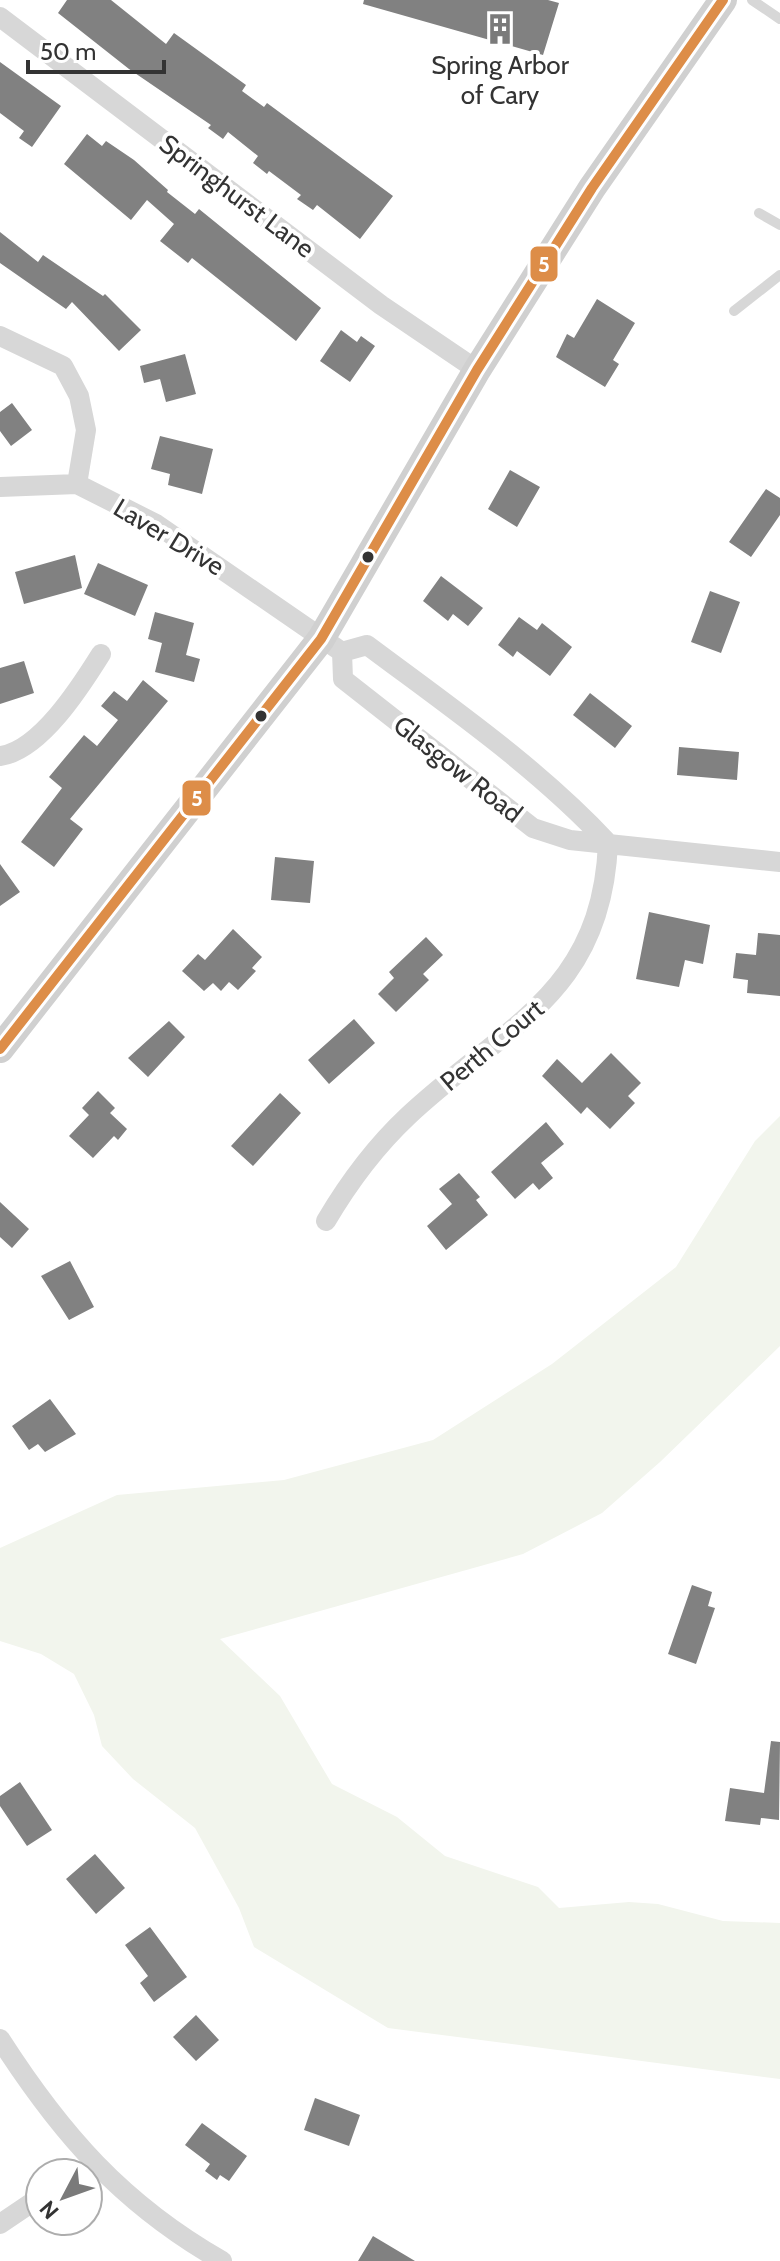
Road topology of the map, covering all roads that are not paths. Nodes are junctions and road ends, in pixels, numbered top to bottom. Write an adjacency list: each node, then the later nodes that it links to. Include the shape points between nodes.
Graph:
1 (723, 0): 10 (main road, via 592,188)
2 (752, 0): 4 (lane)
3 (0, 17): 10 (street, Springhurst Lane, via 381,305)
4 (780, 19)
5 (759, 213): 6 (lane)
6 (780, 225)
7 (780, 275): 8 (lane)
8 (734, 311)
9 (0, 336): 11 (street, via 63,366 79,396 86,430)
10 (477, 370): 13 (main road)
11 (77, 484): 12 (street, Laver Drive); 13 (street, Laver Drive, via 156,524)
12 (0, 487)
13 (331, 646): 16 (street, Glasgow Road, via 367,645 533,772); 16 (street, Glasgow Road, via 343,679 504,807 550,835); 18 (main road)
14 (101, 654): 15 (street, via 67,708)
15 (1, 760)
16 (608, 843): 17 (street, Glasgow Road); 19 (street, Perth Court, via 595,921 572,970 546,1001 381,1143)
17 (780, 862)
18 (0, 1049)
19 (326, 1221)
20 (0, 2039): 21 (street)
21 (78, 2157)
22 (104, 2182): 25 (street)
23 (24, 2208): 24 (street)
24 (0, 2224)
25 (222, 2261)

